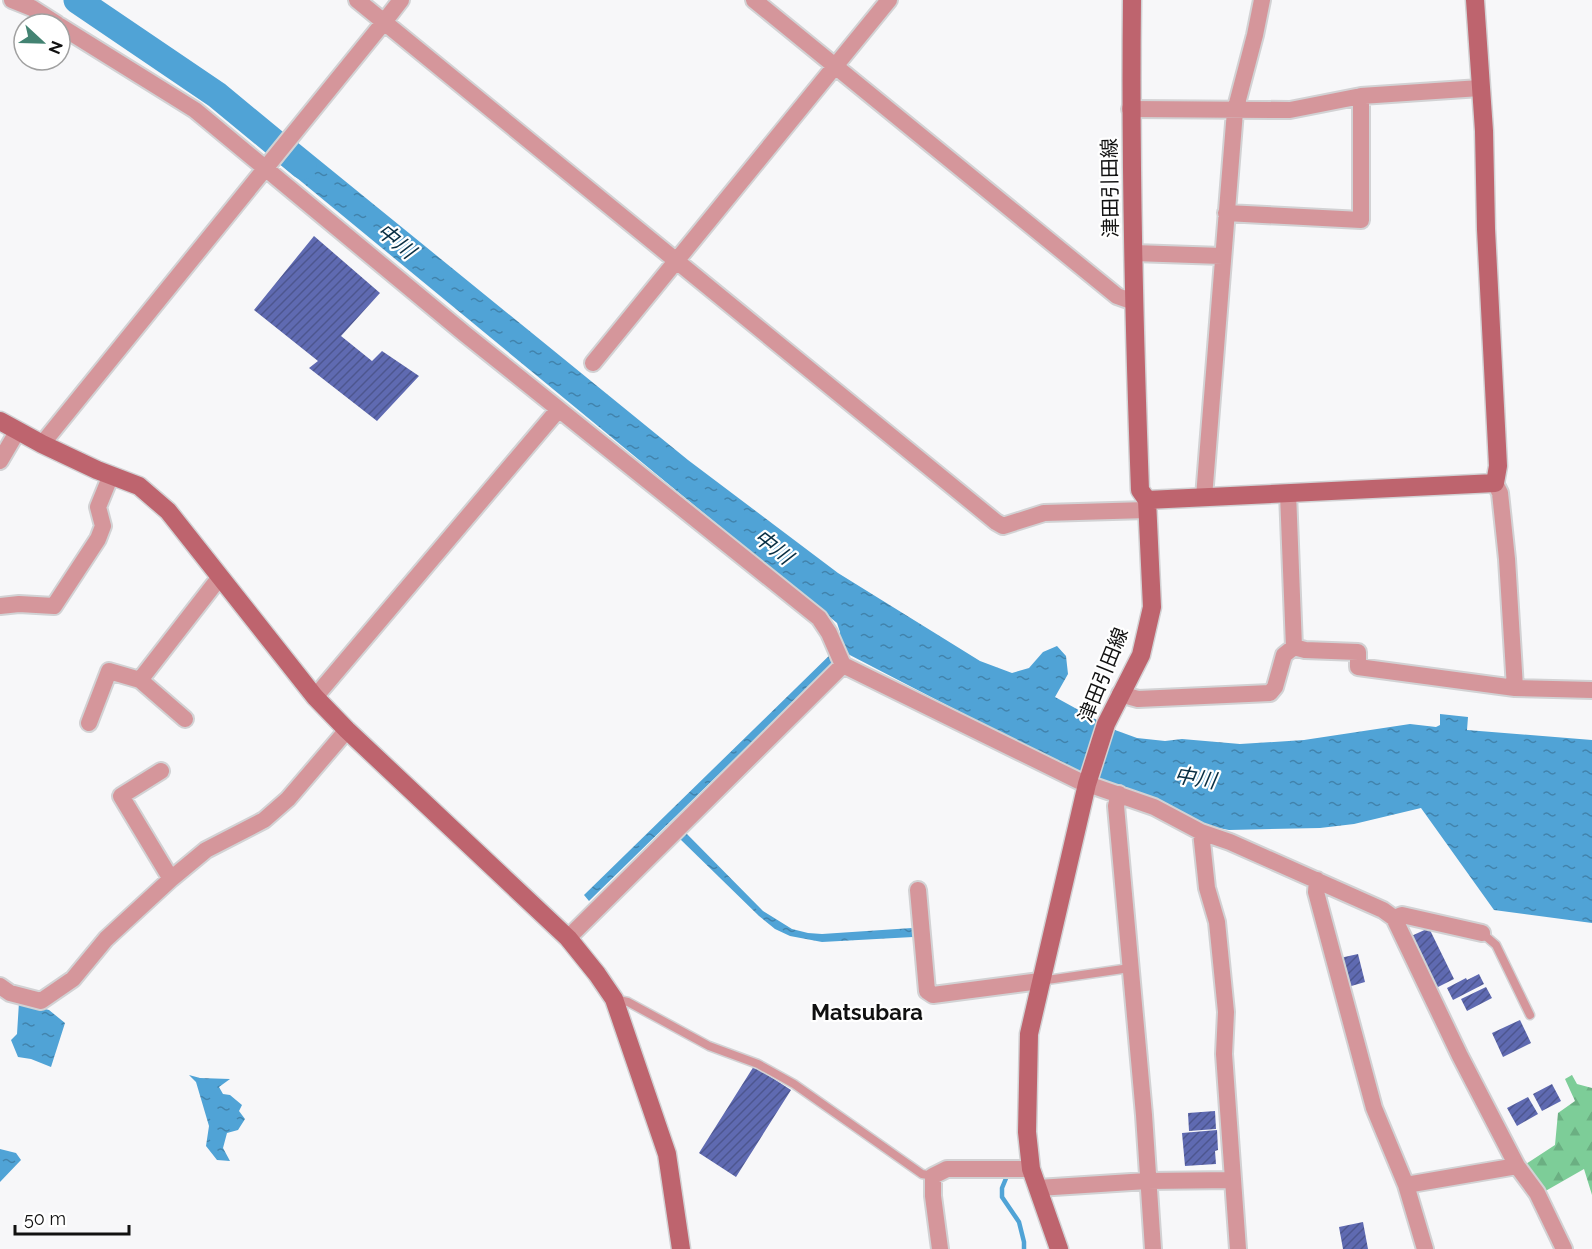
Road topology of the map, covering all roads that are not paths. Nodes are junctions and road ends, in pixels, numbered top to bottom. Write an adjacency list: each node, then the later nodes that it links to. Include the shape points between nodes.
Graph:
1 (12, 0): 9 (street)
2 (357, 0): 10 (street)
3 (401, 0): 10 (street)
4 (754, 0): 12 (street)
5 (889, 0): 12 (street)
6 (1132, 0): 15 (street, 津田引田線)
7 (1262, 0): 16 (street)
8 (1475, 0): 13 (street)
9 (38, 12)
10 (384, 22): 17 (street); 21 (street)
11 (72, 34): 17 (street, via 195,110)
12 (835, 65): 21 (street); 22 (street, via 1117,296)
13 (1480, 88): 14 (street); 30 (street, via 1498,466)
14 (1361, 96): 16 (street, via 1290,110); 18 (street, via 1361,220)
15 (1130, 109): 16 (street); 19 (street, 津田引田線)
16 (1235, 111): 18 (street)
17 (268, 165): 24 (street); 27 (street)
18 (1226, 213): 20 (street)
19 (1134, 253): 20 (street); 22 (street, 津田引田線)
20 (1222, 256): 32 (street)
21 (676, 260): 23 (street); 33 (street, via 1003,526 1044,513)
22 (1134, 302): 33 (street, 津田引田線, via 1140,490)
23 (593, 363)
24 (558, 410): 37 (street, via 819,618); 42 (street)
25 (0, 421): 26 (street)
26 (17, 432): 27 (street); 28 (street)
27 (42, 444): 29 (street)
28 (0, 461)
29 (111, 475): 34 (street, via 139,486 168,511); 35 (street, via 98,507 103,526 98,539 54,606)
30 (1495, 483): 31 (street); 39 (street, via 1500,493 1507,559)
31 (1288, 493): 32 (street); 36 (street)
32 (1204, 497): 33 (street)
33 (1147, 505): 41 (street, 津田引田線, via 1152,607 1141,655)
34 (220, 577): 38 (street); 42 (street)
35 (0, 606)
36 (1294, 647): 39 (street, via 1358,652 1358,668); 41 (street, via 1284,655 1270,693 1138,699)
37 (843, 665): 47 (street); 55 (street)
38 (140, 680): 43 (street); 44 (street, via 109,671)
39 (1515, 688): 40 (street)
40 (1592, 690)
41 (1120, 694): 47 (street, 津田引田線)
42 (315, 696): 45 (street)
43 (185, 719)
44 (89, 723)
45 (347, 730): 50 (street, via 288,800 264,820 206,850); 55 (street)
46 (161, 771): 50 (street, via 121,796)
47 (1088, 781): 48 (street); 57 (street, 津田引田線)
48 (1119, 794): 49 (street); 56 (street, via 1116,806)
49 (1201, 832): 51 (street); 64 (street, via 1207,888 1217,922 1226,1012 1224,1054)
50 (171, 879): 58 (street, via 106,939 73,979 41,1001 10,993)
51 (1317, 880): 53 (street); 66 (street, via 1316,892 1374,1108)
52 (918, 890): 57 (street, via 927,991 933,995)
53 (1394, 918): 54 (street, via 1402,915); 61 (street)
54 (1482, 933): 60 (lane, via 1496,945)
55 (568, 938): 59 (street)
56 (1130, 968): 57 (lane); 65 (street)
57 (1040, 981): 62 (street, 津田引田線, via 1028,1053 1027,1132)
58 (0, 986)
59 (614, 999): 63 (lane, via 628,1002 709,1046 758,1064 794,1084 922,1174); 68 (street, via 667,1154)
60 (1530, 1015)
61 (1517, 1166): 66 (street); 74 (street, via 1537,1193)
62 (1031, 1169): 63 (street, via 947,1169); 67 (street, 津田引田線)
63 (933, 1176): 69 (street)
64 (1233, 1180): 65 (street); 72 (street)
65 (1147, 1181): 67 (street); 71 (street)
66 (1406, 1185): 73 (street)
67 (1038, 1188): 70 (street, 津田引田線)
68 (681, 1249)
69 (940, 1249)
70 (1059, 1249)
71 (1153, 1249)
72 (1238, 1249)
73 (1425, 1249)
74 (1564, 1249)

